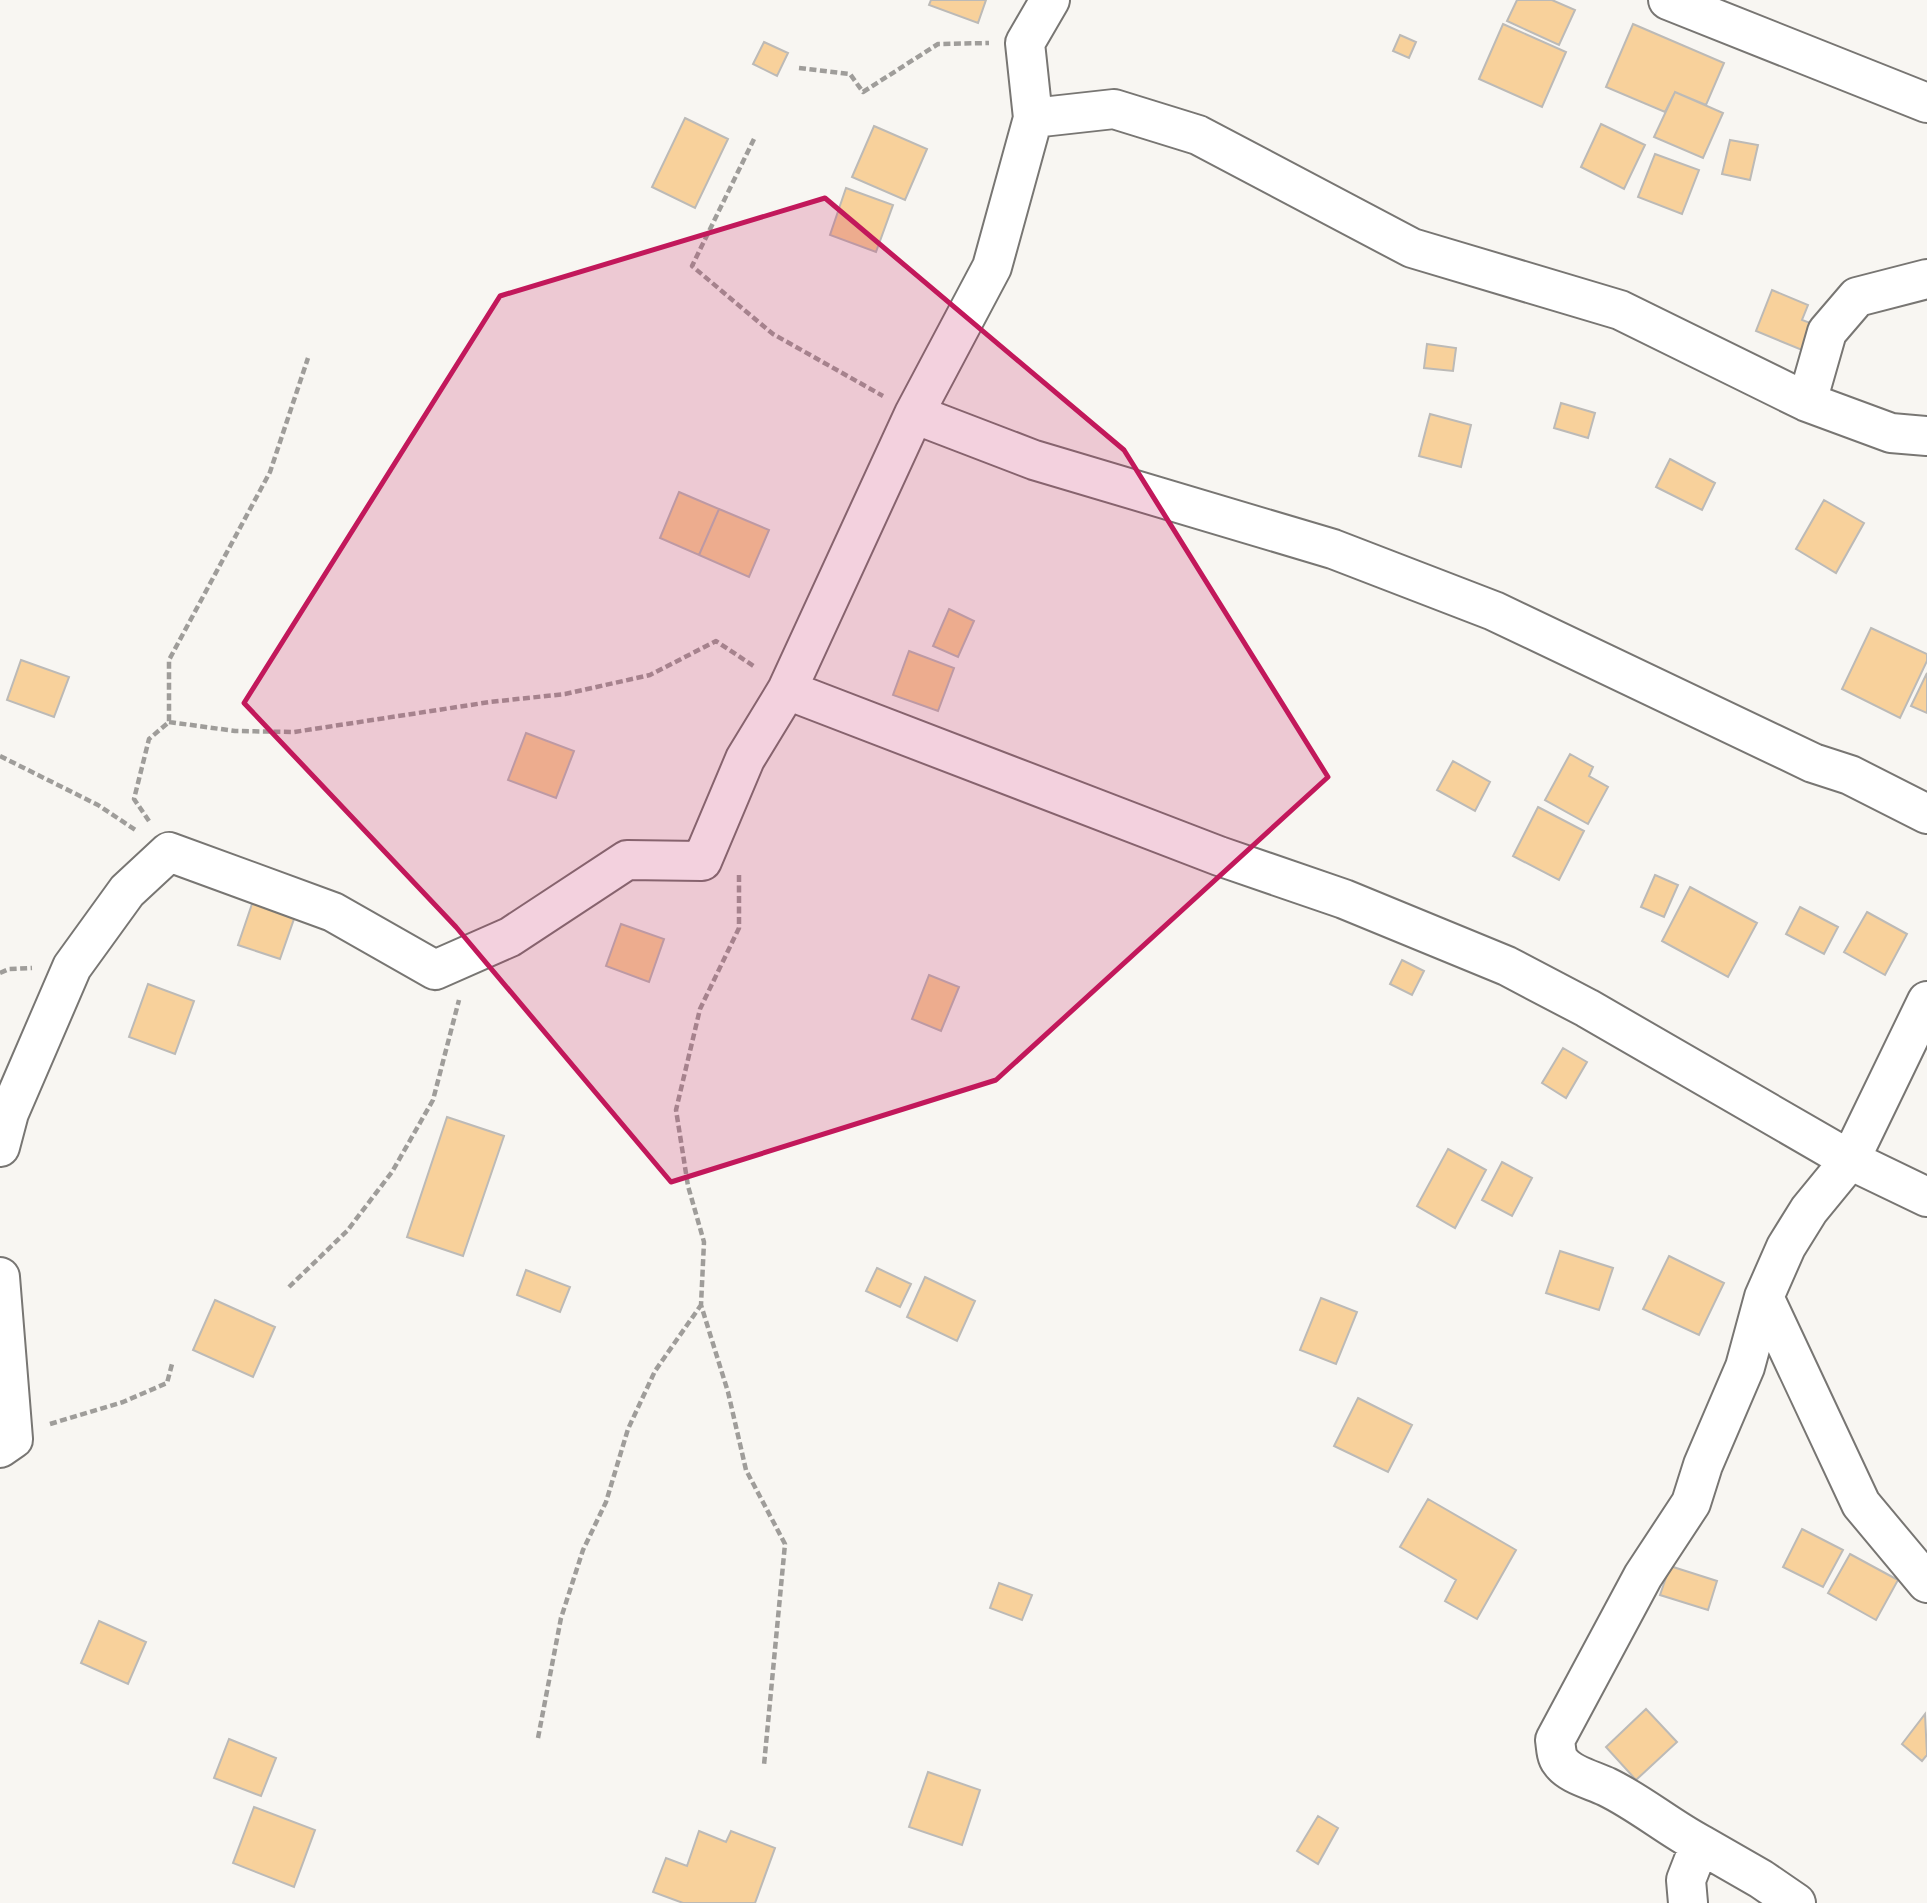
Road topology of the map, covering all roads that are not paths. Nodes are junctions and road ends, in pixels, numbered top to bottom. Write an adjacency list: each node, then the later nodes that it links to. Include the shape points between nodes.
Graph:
1 (1050, 0): 5 (street, via 1025,43)
2 (1668, 0): 3 (street)
3 (1758, 16): 4 (street)
4 (1927, 103)
5 (1032, 118): 7 (street, via 1114,109 1198,135 1412,248 1619,310); 8 (street, via 992,267)
6 (1927, 279): 7 (street, via 1857,297 1827,332)
7 (1807, 402): 9 (street, via 1891,433)
8 (914, 414): 10 (street); 11 (street, via 1034,460 1333,549 1494,611)
9 (1927, 436)
10 (787, 690): 13 (street, via 745,759 702,860 628,860 510,937 435,970 333,912 169,852 127,891 72,967 9,1113); 14 (street, via 1219,856 1344,899 1507,967)
11 (1927, 814)
12 (1927, 1002): 14 (street)
13 (0, 1147)
14 (1850, 1160): 15 (street); 17 (street, via 1809,1210)
15 (1927, 1197)
16 (0, 1277): 18 (street)
17 (1764, 1297): 19 (street, via 1861,1504); 20 (street, via 1745,1367 1691,1503 1643,1576 1555,1740 1559,1761 1572,1772 1608,1787)
18 (7, 1443)
19 (1927, 1583)
20 (1700, 1844): 21 (street, via 1686,1880); 22 (street)
21 (1688, 1903)
22 (1796, 1903)

